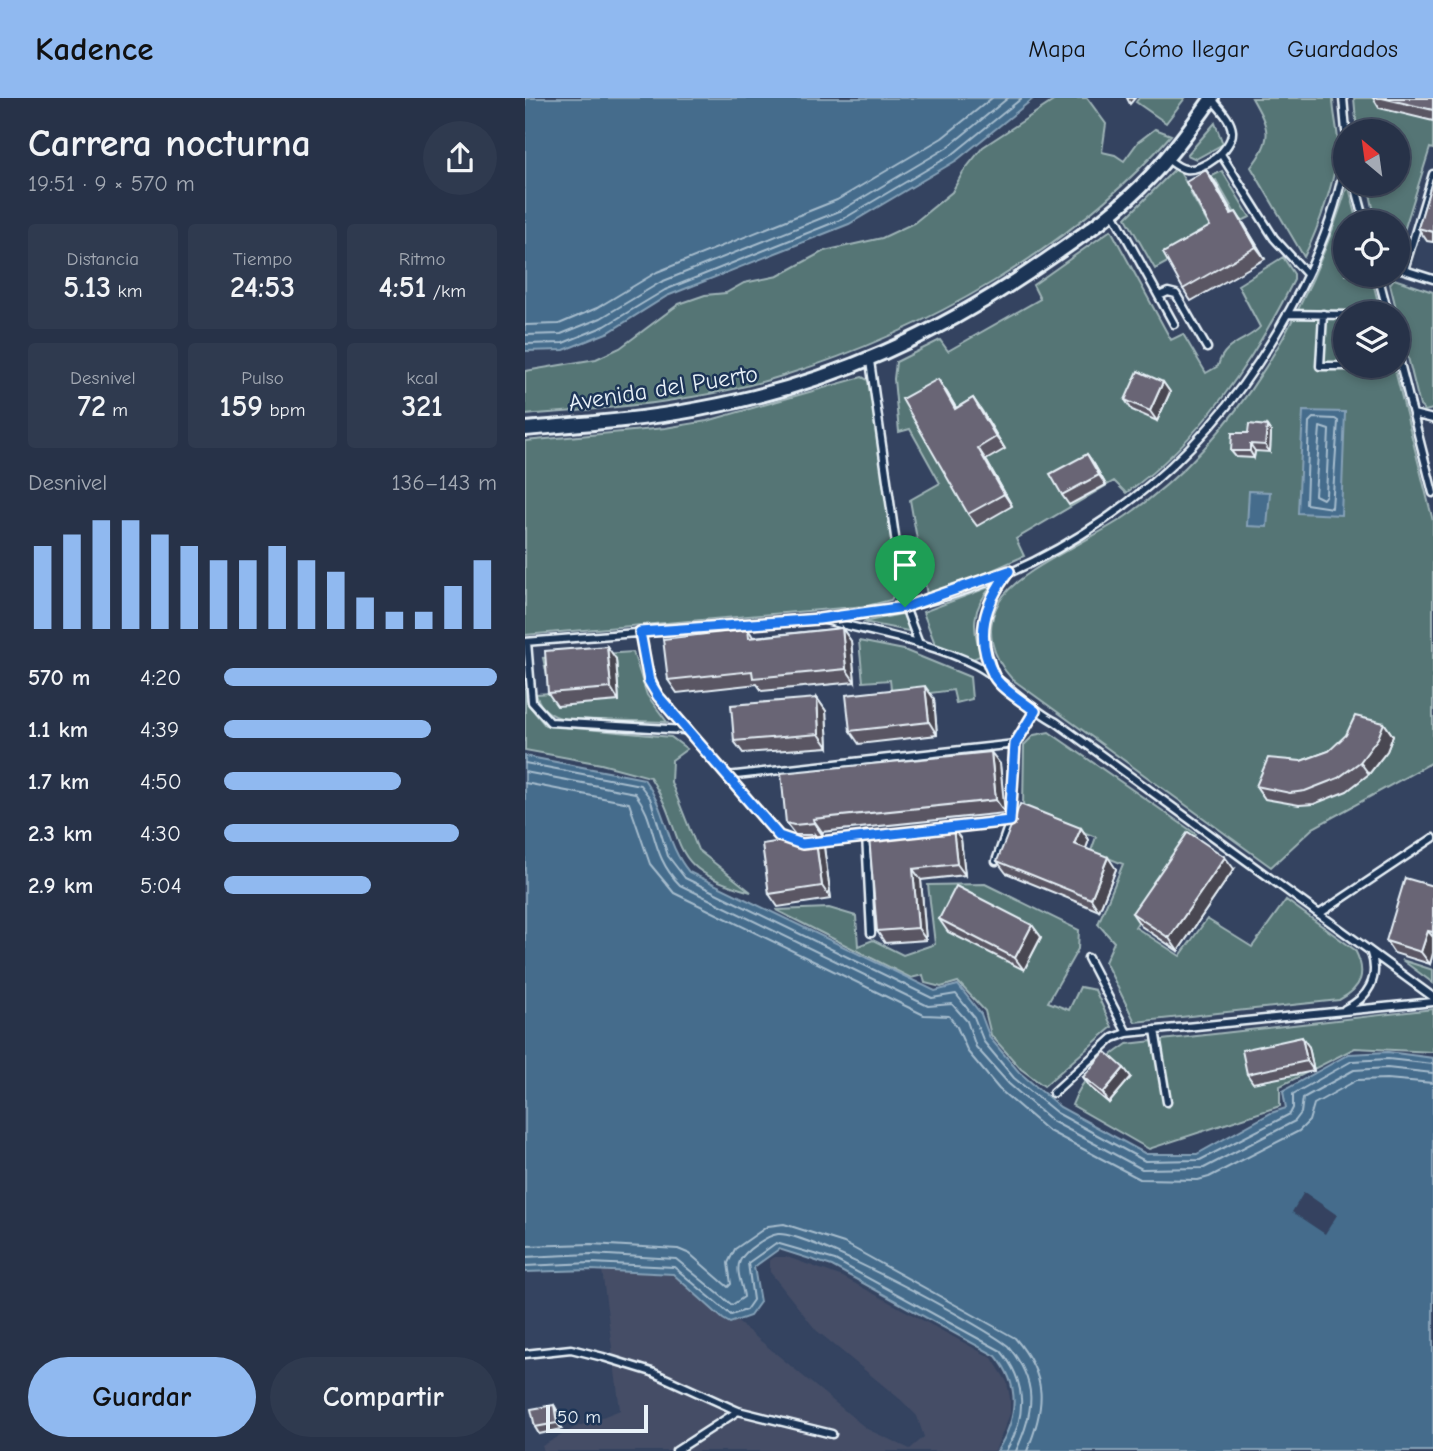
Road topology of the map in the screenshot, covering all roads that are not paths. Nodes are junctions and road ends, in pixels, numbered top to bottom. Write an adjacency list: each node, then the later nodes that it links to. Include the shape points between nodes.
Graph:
1 (1212, 98): 4 (lane, via 1232,129 1231,142); 5 (street, Avenida del Puerto)
2 (1343, 98): 3 (lane)
3 (1345, 119)
4 (1221, 154): 5 (lane, via 1193,169); 11 (lane, via 1274,238)
5 (1166, 158): 8 (street, Avenida del Puerto)
6 (1433, 174): 9 (lane)
7 (1336, 196): 11 (lane)
8 (1112, 211): 13 (lane); 19 (street, Avenida del Puerto, via 1004,290)
9 (1410, 242)
10 (1410, 272): 12 (lane)
11 (1307, 273): 14 (lane)
12 (1433, 279)
13 (1159, 296): 17 (lane); 18 (lane, via 1176,294)
14 (1287, 314): 15 (lane); 26 (lane, via 1242,387 1176,464 1073,540)
15 (1323, 314): 16 (lane); 20 (lane, via 1319,366)
16 (1333, 314)
17 (1174, 324)
18 (1207, 348)
19 (870, 361): 24 (street, Avenida del Puerto, via 779,391 700,409); 27 (lane)
20 (1333, 366)
21 (1404, 378): 22 (lane)
22 (1413, 415): 23 (lane); 25 (lane)
23 (1433, 419)
24 (525, 429)
25 (1433, 493)
26 (1009, 571): 27 (lane); 32 (lane, via 994,592 981,626)
27 (905, 607): 28 (lane); 31 (lane)
28 (819, 619): 29 (lane); 31 (lane)
29 (640, 632): 30 (lane); 34 (lane, via 649,681)
30 (526, 642): 34 (lane, via 532,702 550,722)
31 (919, 644): 32 (lane, via 978,666)
32 (995, 678): 33 (lane)
33 (1035, 711): 35 (lane); 41 (lane)
34 (685, 730): 36 (lane)
35 (1015, 744): 36 (lane); 37 (lane)
36 (727, 776): 38 (lane, via 779,836 790,842)
37 (1010, 821): 38 (lane); 40 (lane)
38 (866, 835): 42 (lane)
39 (1433, 838): 41 (lane)
40 (996, 861)
41 (1319, 914): 43 (lane)
42 (871, 933)
43 (1370, 951): 45 (lane); 46 (lane, via 1375,963 1372,984 1360,1000)
44 (1088, 958): 48 (lane)
45 (1433, 1000): 46 (lane)
46 (1339, 1012): 47 (lane)
47 (1155, 1030): 48 (lane); 50 (lane)
48 (1127, 1032): 49 (lane, via 1113,1038)
49 (1053, 1093)
50 (1167, 1102)
51 (525, 1354): 52 (lane, via 571,1349 603,1357 652,1372)
52 (738, 1410): 53 (lane); 54 (lane)
53 (832, 1434)
54 (676, 1451)

